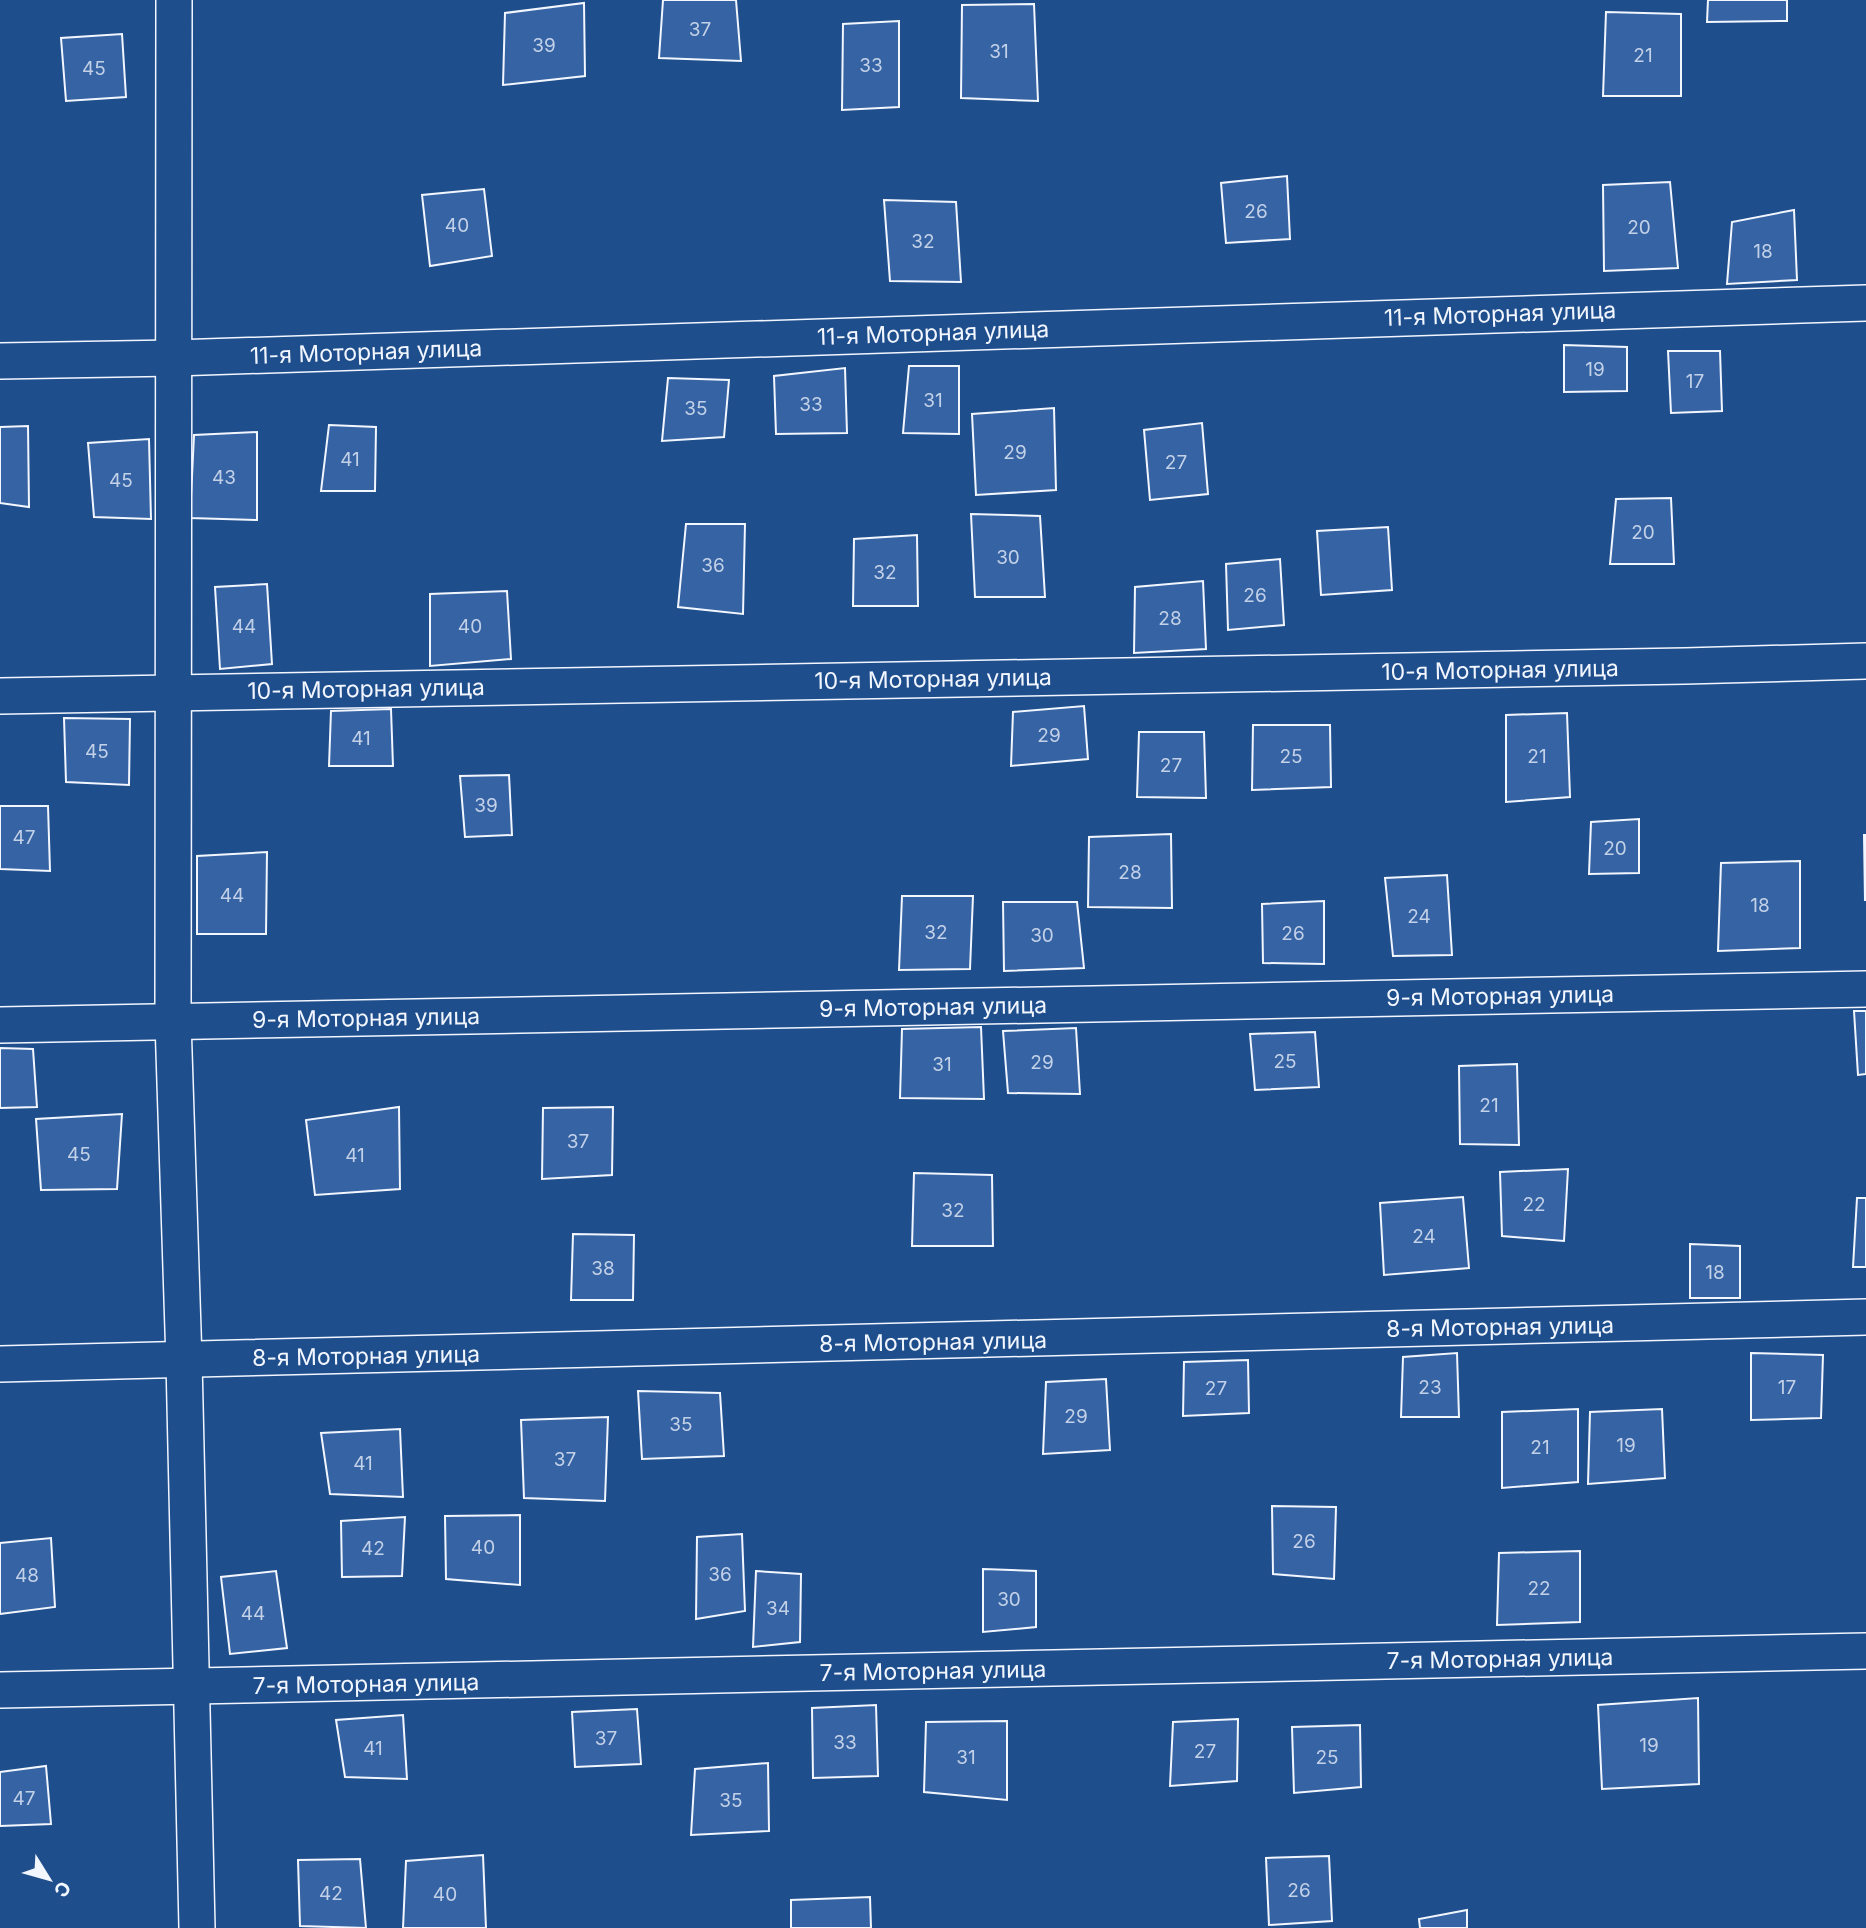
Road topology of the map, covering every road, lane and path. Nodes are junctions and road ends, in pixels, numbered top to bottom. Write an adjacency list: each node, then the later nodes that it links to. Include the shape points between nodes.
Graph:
1 (174, 0): 3 (street)
2 (1866, 303): 3 (street, 11-я Моторная улица)
3 (174, 358): 4 (street, 11-я Моторная улица); 6 (street)
4 (0, 360)
5 (1866, 661): 6 (street, 10-я Моторная улица)
6 (172, 692): 7 (street, 10-я Моторная улица); 9 (street)
7 (0, 696)
8 (1866, 989): 9 (street, 9-я Моторная улица)
9 (173, 1021): 10 (street, 9-я Моторная улица); 12 (street)
10 (0, 1025)
11 (1866, 1317): 12 (street, 8-я Моторная улица)
12 (184, 1361): 13 (street, 8-я Моторная улица); 15 (street)
13 (0, 1364)
14 (1866, 1651): 15 (street, 7-я Моторная улица)
15 (192, 1688): 16 (street, 7-я Моторная улица); 17 (street)
16 (0, 1690)
17 (197, 1928)

